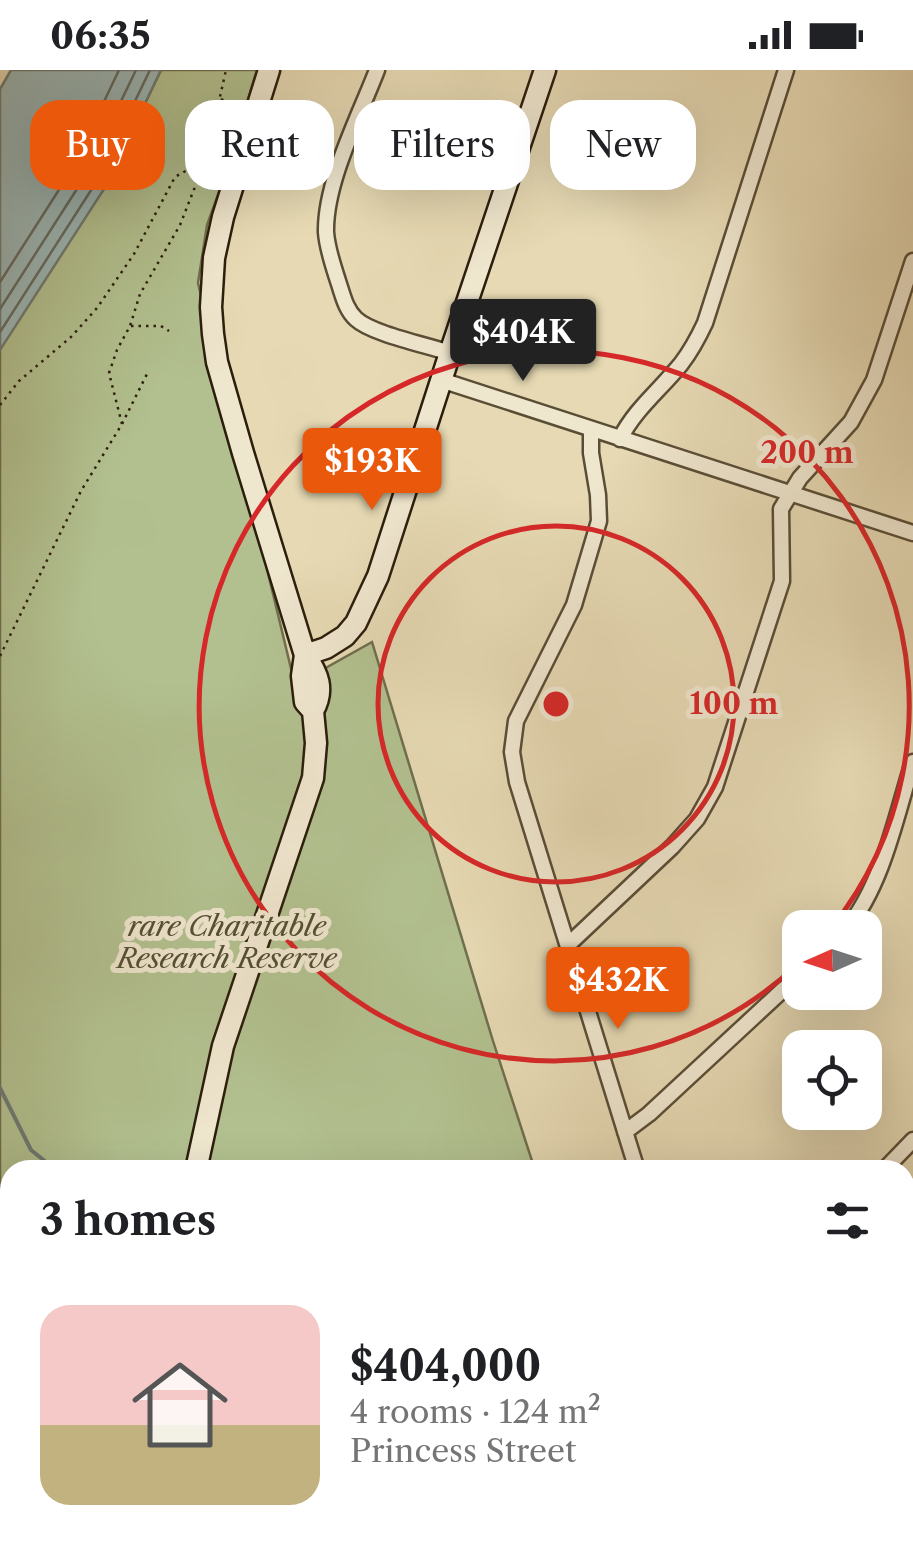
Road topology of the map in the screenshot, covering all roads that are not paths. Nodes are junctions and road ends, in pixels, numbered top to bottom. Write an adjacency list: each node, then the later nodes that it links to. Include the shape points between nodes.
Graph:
1 (269, 70): 12 (main road, via 214,258 211,307 217,362)
2 (377, 70): 6 (street, via 328,209 334,270 356,319)
3 (545, 70): 6 (main road)
4 (786, 70): 9 (street, via 696,342)
5 (913, 261): 10 (street, via 874,380 851,422)
6 (450, 353): 7 (main road)
7 (441, 380): 8 (street); 12 (main road, via 369,598 345,636)
8 (591, 430): 9 (street); 15 (street, via 599,521 574,604 516,721 512,752)
9 (620, 438): 10 (street)
10 (790, 493): 11 (street); 15 (street, via 781,509 782,582 714,787 672,847)
11 (913, 533)
12 (305, 655): 19 (main road, via 317,672 320,698 313,711 314,778 223,1046)
13 (913, 762): 14 (street)
14 (860, 910)
15 (569, 944): 17 (street)
16 (782, 991): 17 (street)
17 (625, 1132): 20 (street)
18 (913, 1140): 21 (street)
19 (198, 1160)
20 (634, 1160)
21 (894, 1160)

